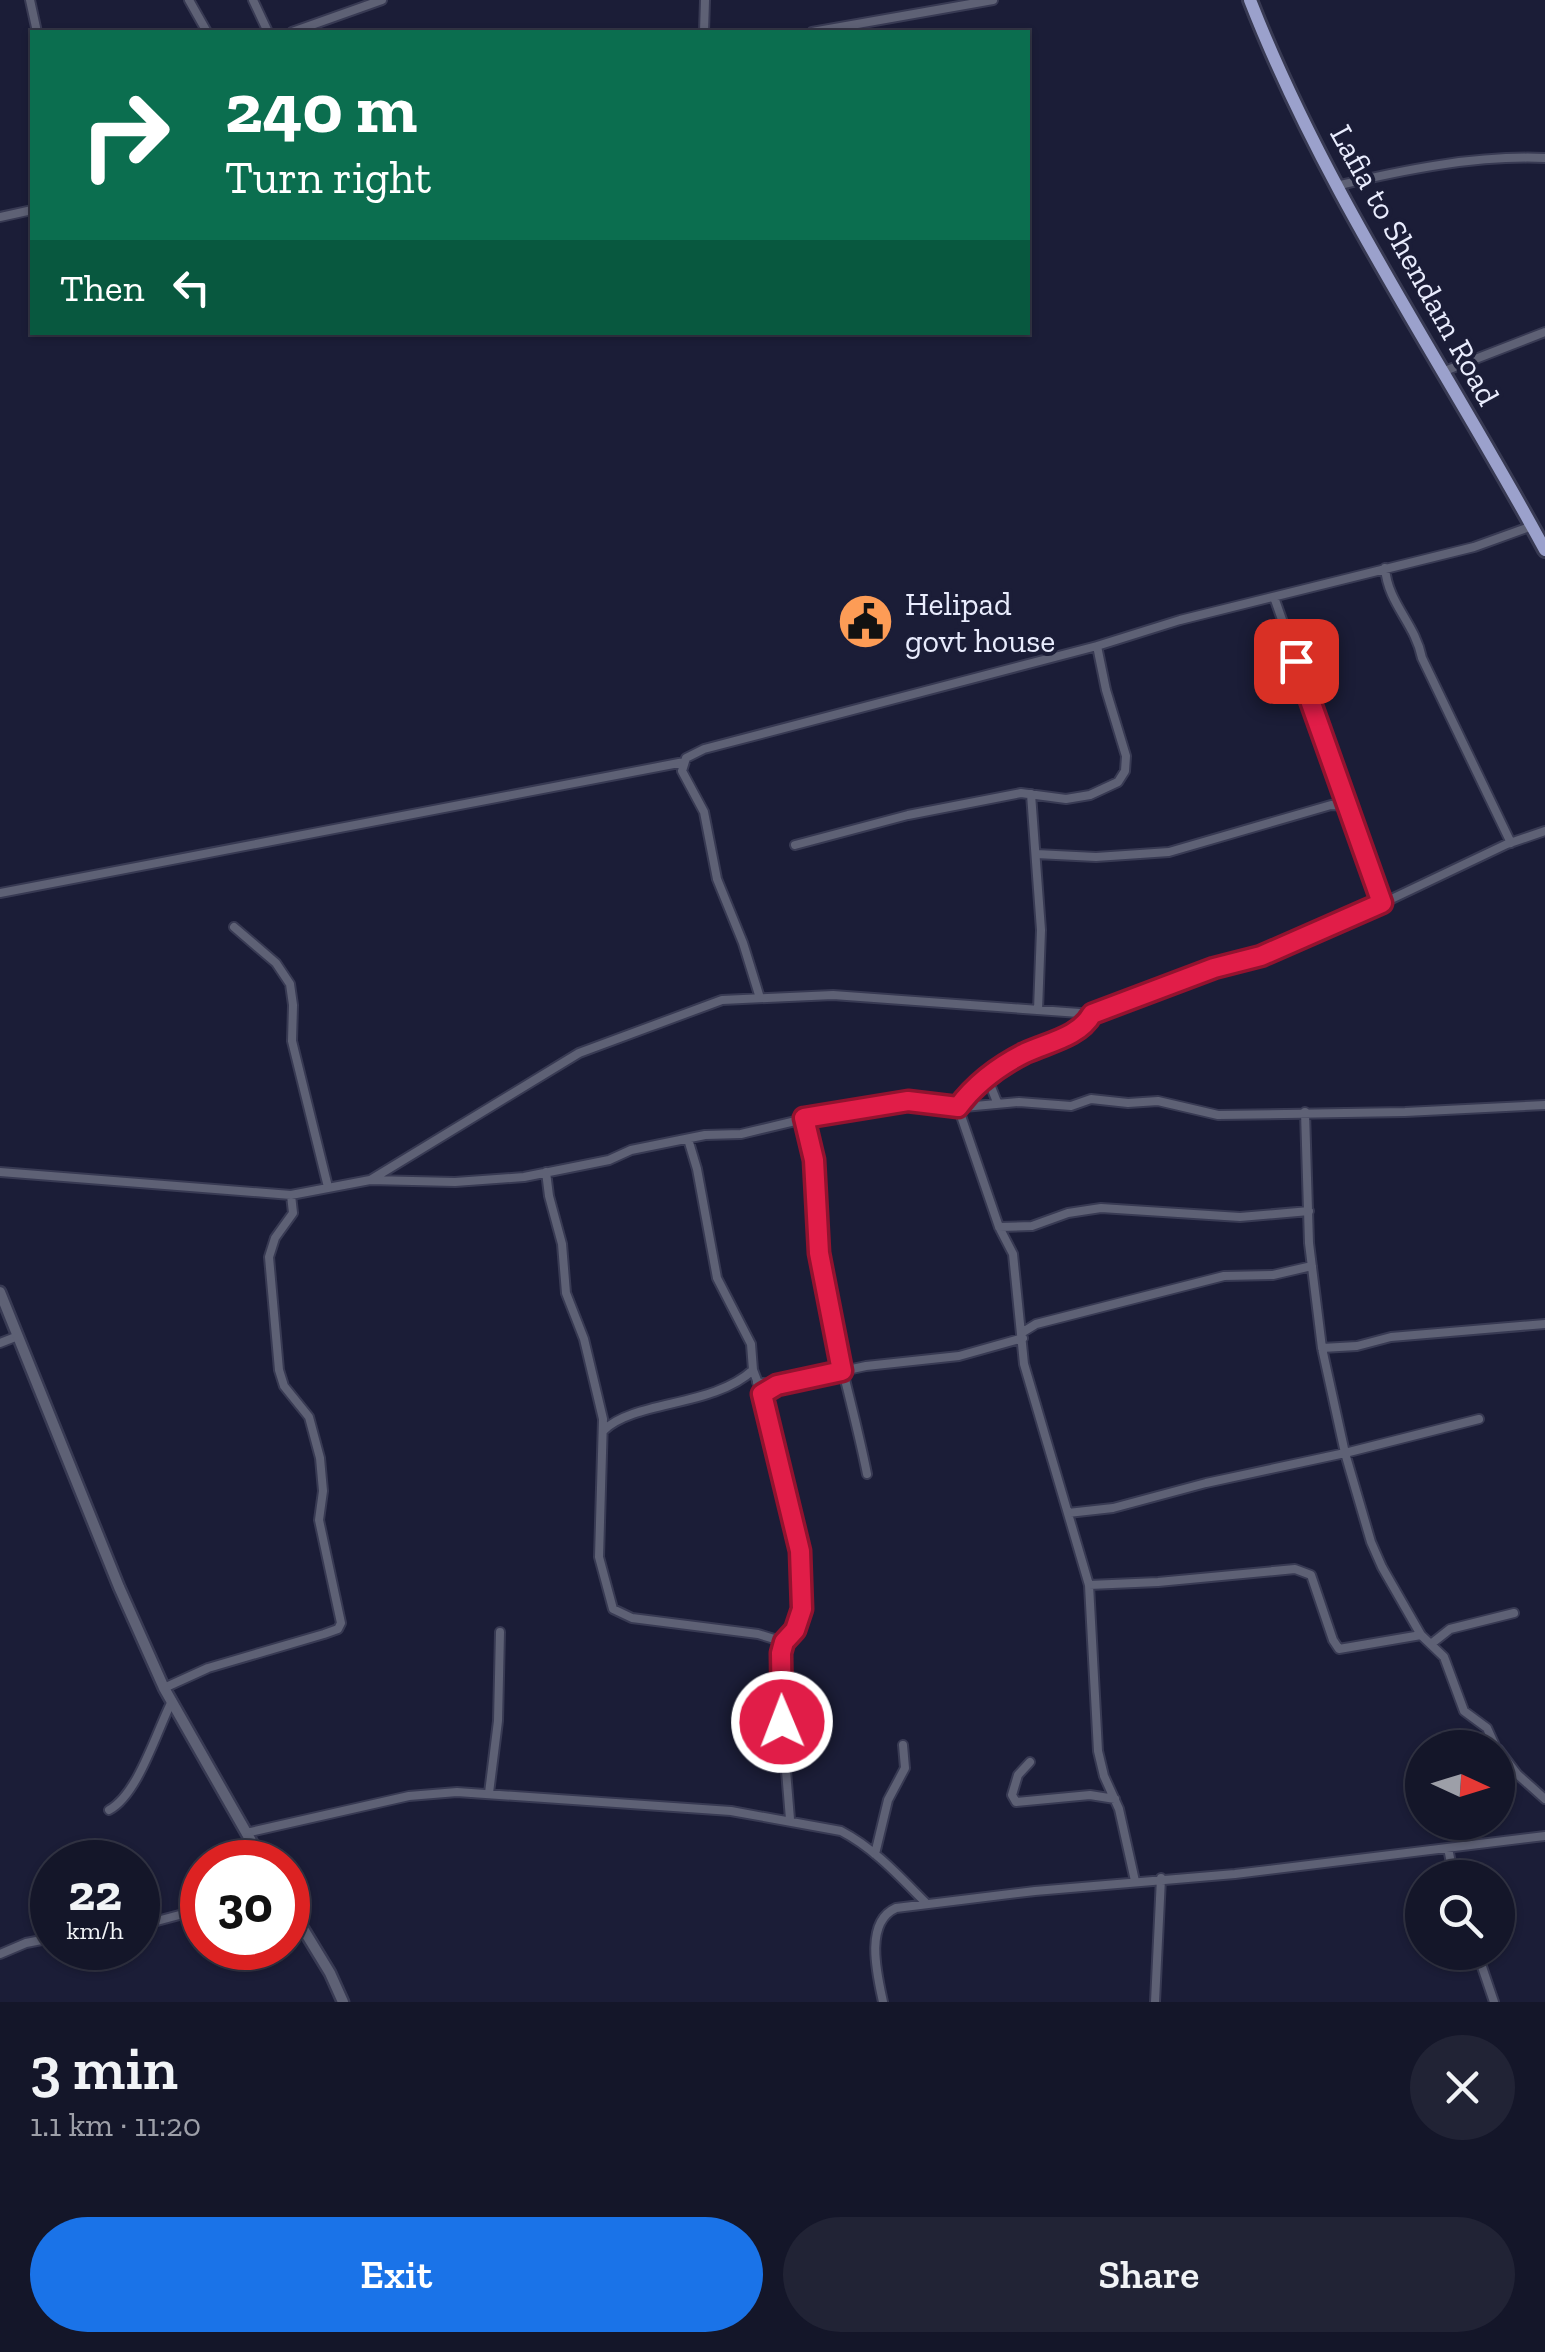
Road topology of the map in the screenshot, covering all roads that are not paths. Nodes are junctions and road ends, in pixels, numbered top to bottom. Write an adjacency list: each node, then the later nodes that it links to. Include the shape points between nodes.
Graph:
1 (30, 0): 8 (street)
2 (189, 0): 9 (street)
3 (254, 0): 10 (street)
4 (382, 0): 11 (street)
5 (705, 0): 12 (street)
6 (993, 0): 13 (street)
7 (1250, 0): 15 (main road, Lafia to Shendam Road)
8 (37, 30)
9 (206, 30)
10 (267, 30)
11 (298, 30)
12 (704, 30)
13 (823, 30)
14 (1545, 158): 15 (street, via 1454,164)
15 (1336, 186): 19 (main road, Lafia to Shendam Road)
16 (30, 210): 17 (street)
17 (0, 218)
18 (1545, 332): 19 (street)
19 (1442, 372): 20 (main road, Lafia to Shendam Road)
20 (1532, 526): 21 (main road, Lafia to Shendam Road); 22 (street)
21 (1545, 550)
22 (1385, 568): 23 (street); 31 (street, via 1387,588)
23 (1274, 597): 24 (street); 26 (street)
24 (1098, 646): 25 (street, via 704,749); 27 (street, via 1125,772 1109,788 1090,794)
25 (684, 762): 34 (street); 37 (street)
26 (1341, 790): 28 (street); 29 (street)
27 (1031, 794): 32 (street, via 908,815); 33 (street)
28 (1332, 804): 29 (street); 33 (street, via 1169,852)
29 (1347, 806): 35 (street)
30 (1545, 831): 31 (street)
31 (1511, 843): 35 (street)
32 (796, 845)
33 (1036, 854): 38 (street)
34 (0, 892)
35 (1382, 903): 39 (street, via 1261,956)
36 (234, 928): 50 (street, via 276,963 292,992 292,1041)
37 (760, 998): 38 (street, via 833,995); 49 (street, via 722,1000 579,1053)
38 (1038, 1010): 39 (street)
39 (1092, 1014): 40 (street, via 1082,1028)
40 (987, 1077): 41 (street); 43 (street)
41 (998, 1102): 43 (street); 44 (street, via 1158,1101 1218,1115)
42 (1545, 1105): 44 (street)
43 (958, 1107): 45 (street, via 908,1101); 53 (street)
44 (1305, 1112): 52 (street)
45 (804, 1118): 46 (street); 62 (street, via 814,1160 819,1253)
46 (688, 1139): 48 (street); 61 (street, via 717,1278 752,1344)
47 (0, 1172): 51 (street)
48 (546, 1172): 49 (street, via 455,1182); 67 (street, via 566,1292)
49 (370, 1180): 50 (street)
50 (328, 1187): 51 (street)
51 (292, 1195): 80 (street, via 293,1214 269,1256 279,1370 310,1417 323,1490 319,1520 341,1623)
52 (1308, 1211): 53 (street, via 1240,1217 1101,1208 1032,1226); 54 (street)
53 (999, 1226): 57 (street, via 1014,1254)
54 (1312, 1266): 57 (street, via 1224,1276 1036,1324); 60 (street)
55 (0, 1292): 58 (street)
56 (1545, 1324): 60 (street)
57 (1023, 1335): 62 (street, via 959,1356); 73 (street, via 1029,1382)
58 (18, 1336): 59 (street); 80 (street)
59 (0, 1343)
60 (1322, 1348): 71 (street)
61 (753, 1370): 63 (street); 64 (street)
62 (842, 1371): 65 (street); 72 (street)
63 (741, 1380): 64 (street); 69 (street)
64 (757, 1381): 65 (street); 66 (street)
65 (777, 1385): 66 (street)
66 (762, 1394): 78 (street, via 801,1557 802,1609)
67 (602, 1414): 69 (street); 70 (street)
68 (1479, 1419): 71 (street)
69 (615, 1420): 70 (street)
70 (604, 1430): 78 (street, via 598,1557 613,1609 632,1618)
71 (1344, 1453): 73 (street); 77 (street, via 1371,1542)
72 (866, 1474)
73 (1068, 1513): 74 (street)
74 (1089, 1585): 77 (street, via 1294,1569 1310,1575 1340,1649); 86 (street, via 1094,1721)
75 (1514, 1613): 79 (street, via 1450,1629)
76 (500, 1632): 87 (street)
77 (1421, 1635): 79 (street)
78 (784, 1642): 92 (street)
79 (1431, 1644): 82 (street, via 1449,1666 1464,1711)
80 (164, 1688): 81 (street)
81 (172, 1701): 91 (street, via 135,1780); 93 (street)
82 (1489, 1730)
83 (903, 1745): 97 (street, via 905,1768 888,1800)
84 (1030, 1762): 88 (street, via 1015,1782 1016,1802)
85 (1515, 1771): 90 (street)
86 (1104, 1776): 88 (street); 89 (street)
87 (489, 1793): 92 (street); 93 (street, via 409,1796)
88 (1090, 1795): 89 (street)
89 (1115, 1799): 100 (street)
90 (1545, 1800)
91 (108, 1810)
92 (790, 1820): 97 (street, via 841,1831)
93 (246, 1833): 95 (street)
94 (1545, 1836): 96 (street)
95 (250, 1840)
96 (1448, 1848): 98 (street); 99 (street)
97 (875, 1854): 101 (street)
98 (1450, 1860)
99 (1161, 1878): 100 (street); 108 (street)
100 (1135, 1881): 101 (street)
101 (925, 1902): 107 (street, via 889,1911 879,1922)
102 (310, 1940): 106 (street)
103 (30, 1942): 104 (street)
104 (0, 1954)
105 (1483, 1970): 109 (street)
106 (343, 2002)
107 (882, 2002)
108 (1155, 2002)
109 (1494, 2002)

